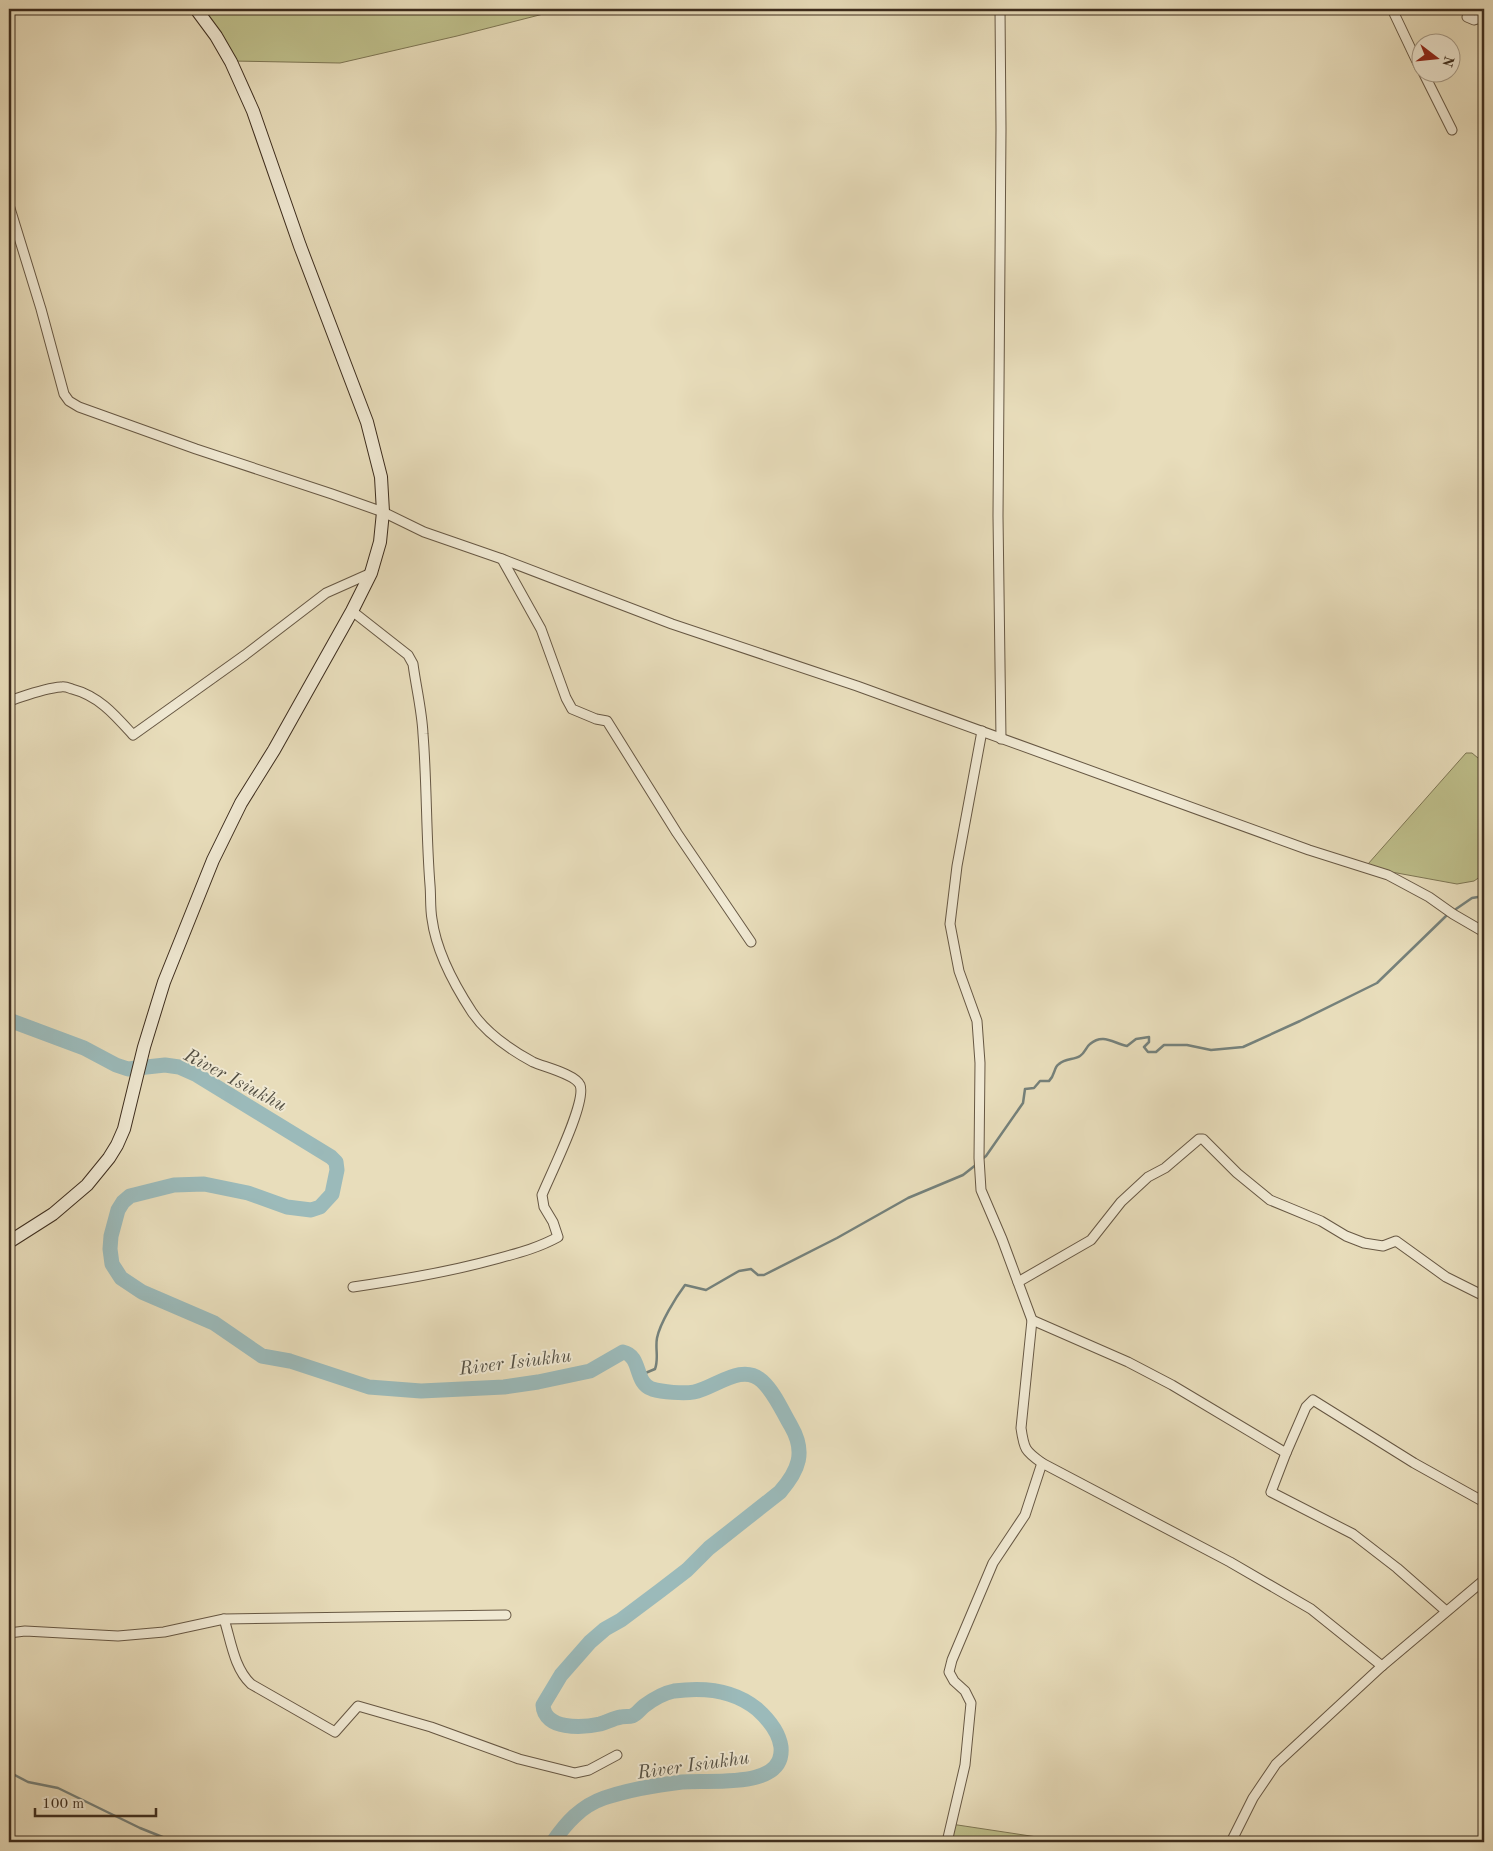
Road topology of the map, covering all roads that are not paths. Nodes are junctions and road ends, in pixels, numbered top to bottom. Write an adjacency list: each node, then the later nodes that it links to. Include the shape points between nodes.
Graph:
1 (196, 9): 10 (main road, via 231,62 253,111 367,422 381,477)
2 (1000, 9): 16 (street, via 998,516)
3 (1392, 9): 6 (street)
4 (1484, 17): 5 (street)
5 (1467, 18)
6 (1410, 47)
7 (1428, 82): 8 (street)
8 (1452, 130)
9 (9, 205): 10 (street, via 64,394 72,403)
10 (383, 512): 11 (street, via 424,532); 12 (main road, via 380,542)
11 (502, 559): 15 (street, via 672,624); 18 (street, via 542,629 572,709 607,721)
12 (371, 573): 13 (main road); 14 (street, via 326,593 133,735 112,711 95,698 63,686)
13 (352, 611): 19 (main road, via 241,803 213,860 164,982 124,1129 110,1158 53,1214); 21 (street, via 408,655 413,664 423,734 432,919 446,964 474,1014 492,1034 529,1059 576,1081 580,1085 581,1096 542,1195 558,1237 539,1247 473,1266)
14 (9, 701)
15 (982, 731): 16 (street); 20 (street, via 957,866 950,924 959,971 977,1021 981,1190)
16 (1001, 738): 17 (street, via 1309,850 1388,875)
17 (1484, 932)
18 (751, 942)
19 (9, 1242)
20 (1018, 1282): 22 (street, via 1091,1240 1140,1184 1203,1139 1236,1173 1270,1200 1364,1243 1383,1246 1396,1241 1434,1269); 23 (street)
21 (353, 1287)
22 (1484, 1296)
23 (1032, 1320): 24 (street, via 1172,1385); 25 (street, via 1021,1428 1024,1446)
24 (1286, 1453): 26 (street, via 1306,1407 1313,1400); 28 (street, via 1271,1492 1353,1534)
25 (1042, 1463): 32 (street, via 1230,1562 1311,1609); 34 (street, via 1025,1514 994,1563 952,1660 949,1672 971,1703 965,1765)
26 (1484, 1502)
27 (1484, 1580): 28 (street)
28 (1446, 1611): 32 (street)
29 (506, 1615): 30 (street)
30 (224, 1619): 31 (street, via 164,1632 118,1636); 33 (street, via 244,1678 335,1732 358,1706 575,1774)
31 (9, 1633)
32 (1382, 1666): 35 (street, via 1276,1764 1253,1798)
33 (617, 1755)
34 (946, 1842)
35 (1231, 1842)

